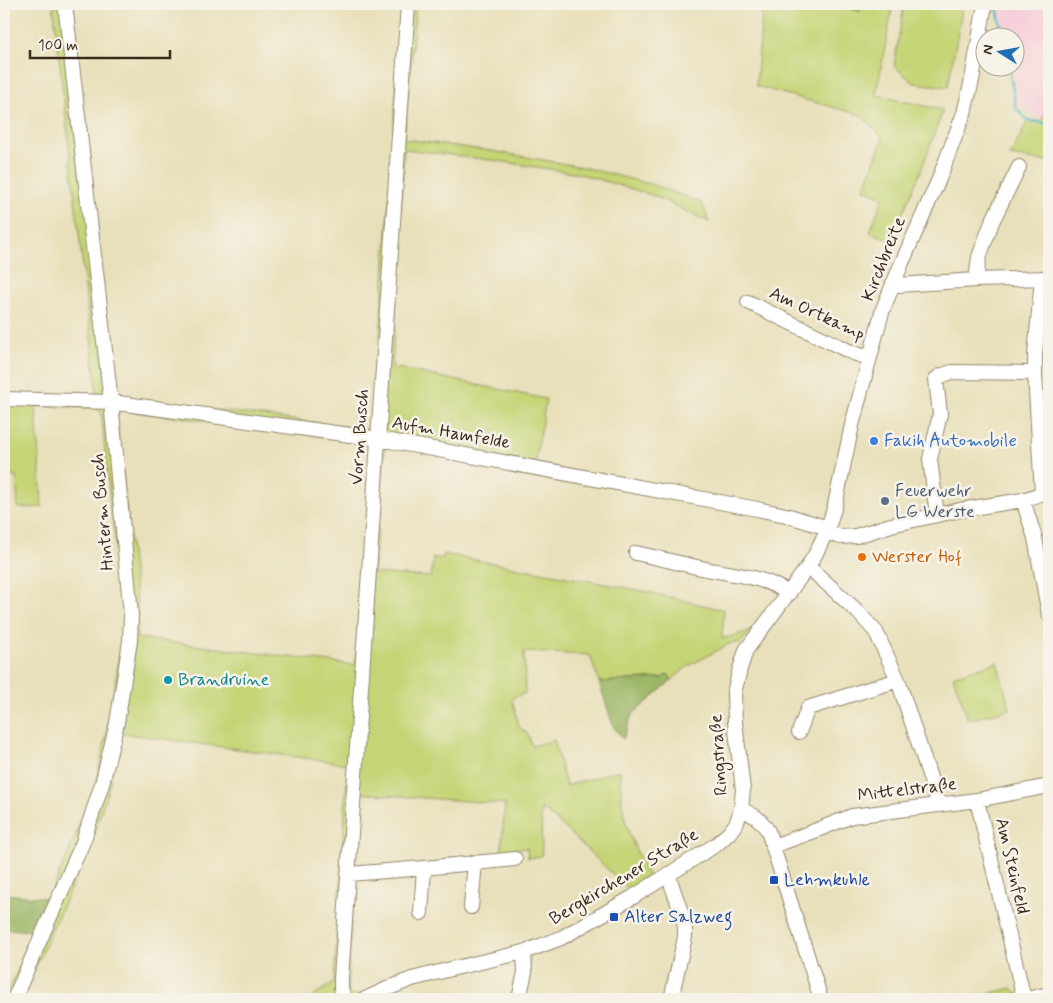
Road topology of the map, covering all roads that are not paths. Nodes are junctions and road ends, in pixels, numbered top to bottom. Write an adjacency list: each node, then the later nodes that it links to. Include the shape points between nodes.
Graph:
1 (65, 4): 12 (street, Hinterm Busch)
2 (408, 4): 13 (street, Vorm Busch)
3 (985, 4): 7 (street, Kirchbreite, via 964,113)
4 (1019, 167): 6 (street, via 992,222 979,257)
5 (1046, 278): 6 (street); 10 (street)
6 (976, 280): 7 (street)
7 (893, 283): 9 (street, Kirchbreite)
8 (748, 302): 9 (street, Am Ortkamp)
9 (870, 358): 17 (street, Kirchbreite)
10 (1035, 373): 14 (street); 16 (street, via 952,372 936,379 940,414 930,459)
11 (4, 399): 12 (street, Aufm Hamfelde)
12 (111, 402): 13 (street, Aufm Hamfelde); 38 (street, Hinterm Busch, via 131,615 117,723 83,842)
13 (379, 439): 17 (street, Aufm Hamfelde, via 752,508 786,515); 32 (street, Vorm Busch)
14 (1046, 492): 15 (street)
15 (1023, 500): 16 (street); 21 (street, via 1036,538)
16 (939, 514): 17 (street, via 856,536 841,537)
17 (827, 530): 19 (street, Ringstraße)
18 (636, 553): 20 (street, via 760,580)
19 (808, 568): 20 (street, Ringstraße); 22 (street, via 876,632)
20 (789, 594): 27 (street, Ringstraße, via 746,650 734,693 734,722 743,790)
21 (1049, 614)
22 (898, 680): 23 (street, via 808,708); 26 (street)
23 (799, 732)
24 (1049, 786): 25 (street, Mittelstraße)
25 (977, 800): 26 (street, Mittelstraße); 44 (street, Am Steinfeld)
26 (939, 805): 28 (street, Mittelstraße, via 852,816)
27 (741, 808): 28 (street, Ringstraße, via 761,821); 33 (street, Bergkirchener Straße, via 737,822 717,844)
28 (773, 846): 43 (street, Ringstraße)
29 (515, 858): 30 (street)
30 (474, 862): 31 (street); 34 (street)
31 (424, 868): 32 (street); 35 (street)
32 (349, 874): 39 (street, Vorm Busch, via 341,979)
33 (668, 874): 36 (street, Bergkirchener Straße, via 561,938); 42 (street, via 685,928)
34 (471, 907)
35 (421, 913)
36 (524, 952): 40 (street, Bergkirchener Straße, via 412,980); 41 (street, via 525,972)
37 (1049, 994): 44 (street)
38 (14, 999)
39 (344, 999)
40 (365, 999)
41 (519, 999)
42 (671, 999)
43 (821, 999)
44 (1026, 999)

